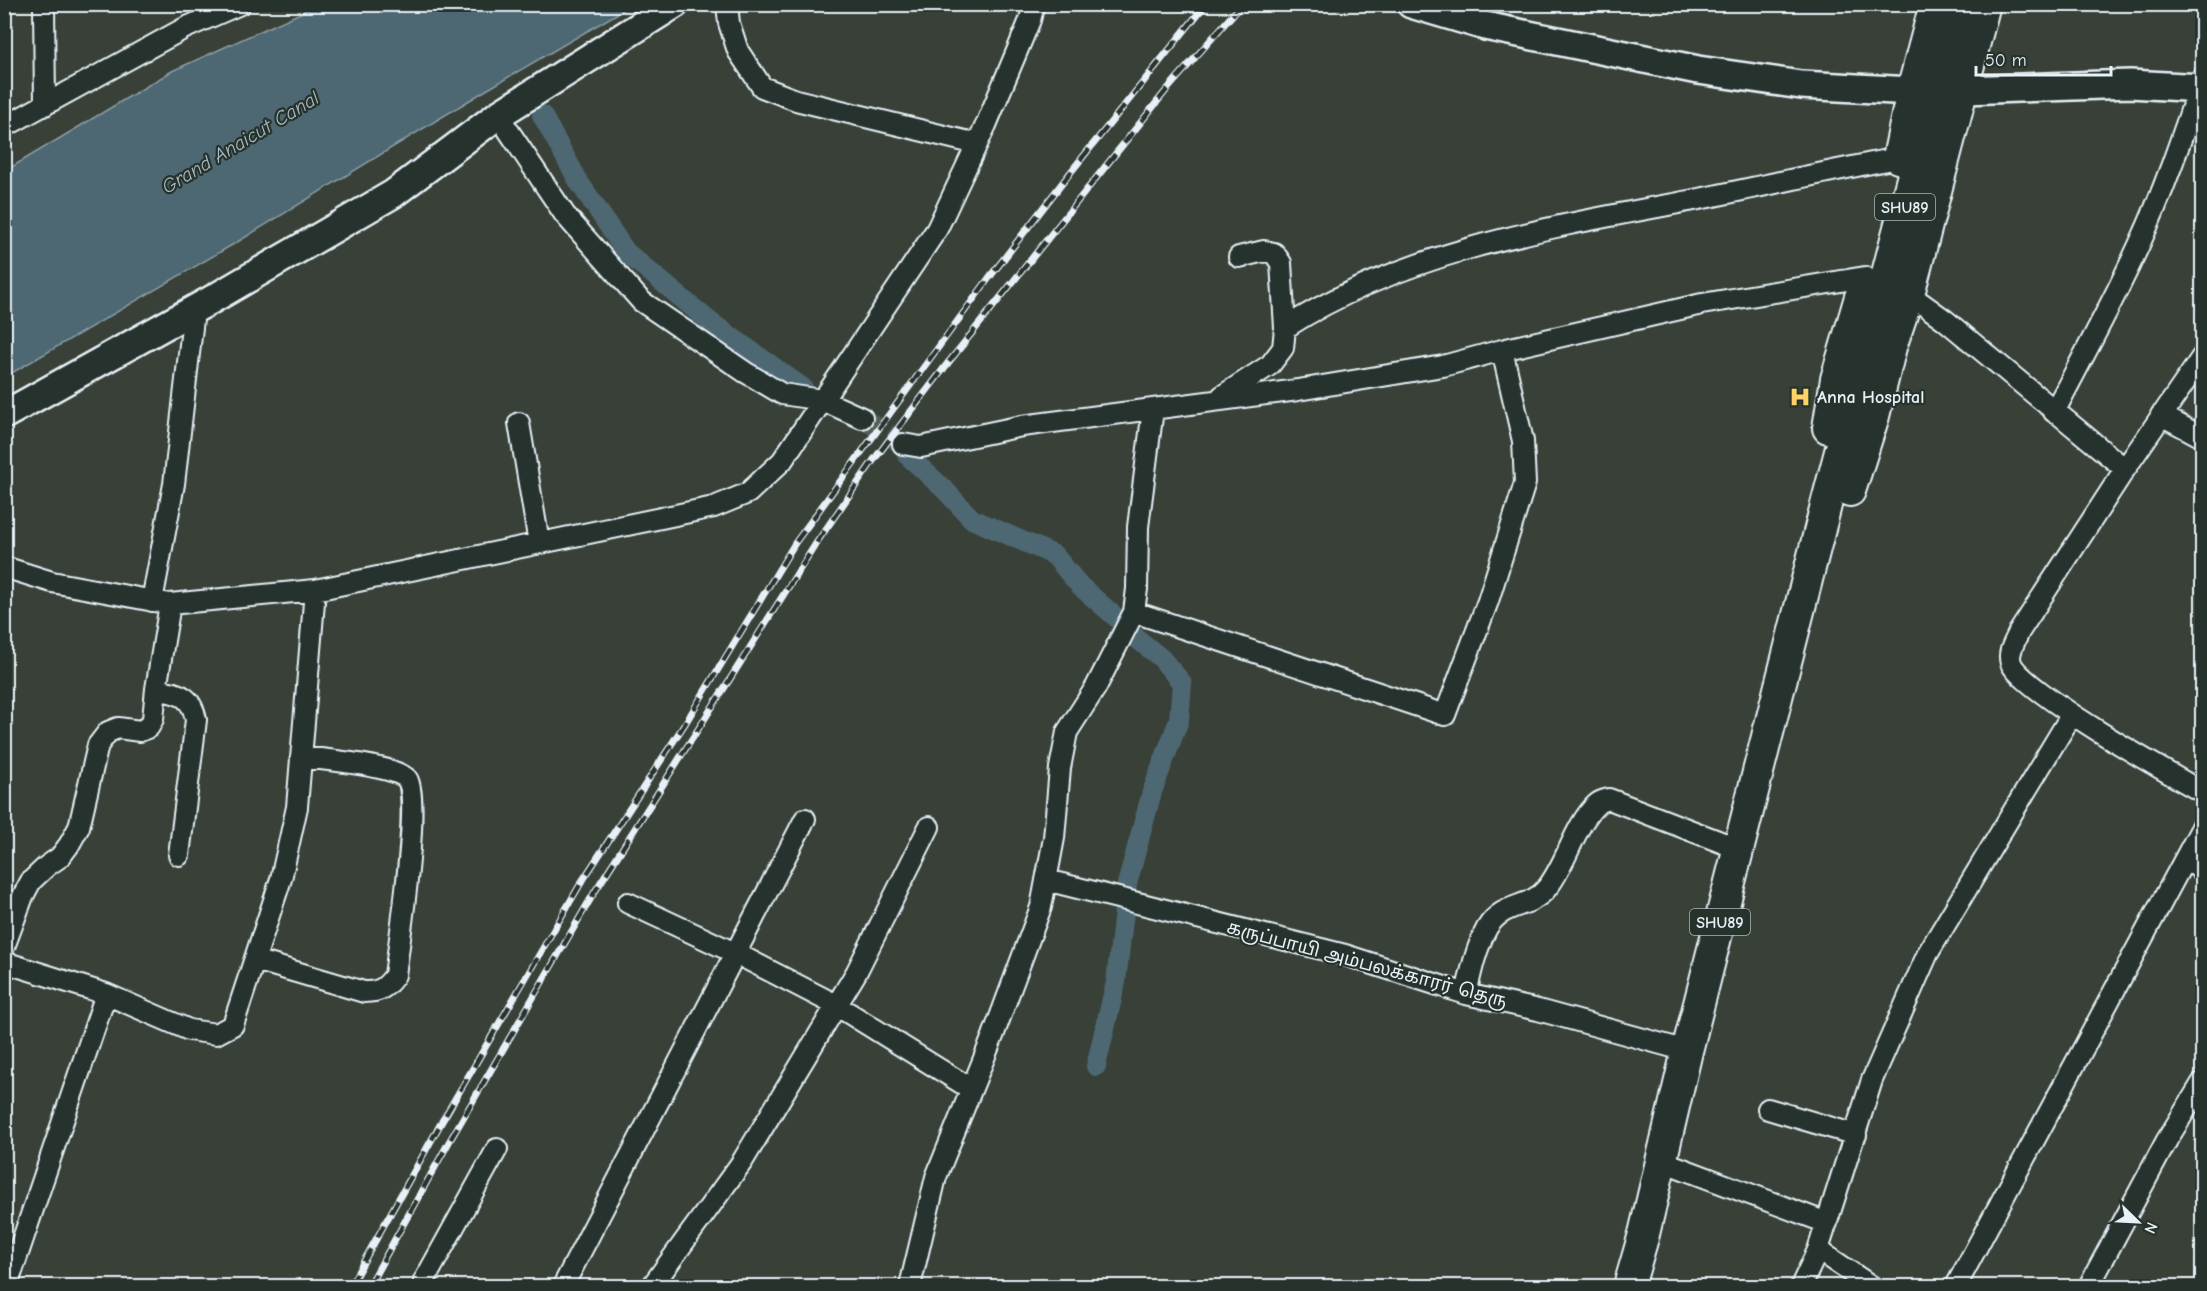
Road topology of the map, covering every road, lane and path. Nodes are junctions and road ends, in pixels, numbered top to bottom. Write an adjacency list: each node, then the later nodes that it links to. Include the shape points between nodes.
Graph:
1 (44, 4): 13 (street)
2 (240, 4): 13 (street, via 185,27)
3 (675, 4): 14 (main road)
4 (727, 4): 16 (street, via 738,51 762,87 796,100)
5 (1034, 4): 16 (street)
6 (1412, 4): 12 (main road, via 1485,26 1698,70 1801,86)
7 (1935, 4): 12 (main road)
8 (1958, 4): 37 (main road, SHU89)
9 (1986, 4): 11 (main road)
10 (2201, 84): 11 (main road); 28 (street, via 2139,244)
11 (1964, 90): 20 (main road)
12 (1912, 91): 17 (main road)
13 (45, 105): 15 (street)
14 (498, 115): 21 (main road, via 393,194); 26 (street, via 565,215 641,301 782,394)
15 (4, 127)
16 (977, 144): 26 (street, via 937,229)
17 (1898, 158): 19 (main road); 22 (street, via 1603,216 1442,255 1318,306)
18 (1239, 257): 22 (street, via 1274,253 1281,263)
19 (1865, 277): 23 (street, via 1702,304); 37 (main road, via 1836,379 1811,521)
20 (1909, 294): 28 (street); 37 (main road, via 1840,523)
21 (194, 310): 29 (main road); 40 (street)
22 (1285, 328): 25 (street, via 1283,348 1270,365)
23 (1502, 350): 25 (street, via 1443,366); 41 (street, via 1523,441 1525,483 1488,601 1445,715)
24 (2202, 357): 30 (street)
25 (1217, 399): 27 (street)
26 (822, 400): 31 (street); 36 (street, via 782,461 748,493 714,507)
27 (1153, 409): 34 (street, via 1022,426 921,447); 41 (street, via 1138,527)
28 (2054, 412): 35 (street)
29 (4, 415)
30 (2161, 415): 33 (street); 35 (street)
31 (862, 418)
32 (519, 423): 36 (street)
33 (2202, 437)
34 (903, 444)
35 (2125, 469): 43 (street, via 2010,651 2010,662 2019,675)
36 (539, 543): 39 (street)
37 (1813, 558): 49 (main road, SHU89)
38 (4, 567): 40 (street, via 52,582)
39 (315, 590): 40 (street); 44 (street)
40 (161, 602): 42 (street)
41 (1134, 612): 52 (street, via 1096,687 1067,732)
42 (156, 689): 50 (street, via 186,698 194,706 196,720); 54 (street, via 149,727 140,731 118,728 108,732 98,745 79,827 60,857 31,881)
43 (2072, 714): 45 (street); 65 (street, via 1928,953 1872,1080)
44 (301, 757): 56 (street, via 297,807 284,869); 56 (street, via 393,770 407,779 413,794 395,975 378,992 364,992)
45 (2202, 792)
46 (805, 819): 55 (street)
47 (929, 827): 60 (street)
48 (2202, 827): 51 (street)
49 (1739, 849): 59 (street, via 1632,806 1609,799 1598,803 1548,888 1534,901 1503,910 1488,926); 61 (main road, SHU89)
50 (179, 855)
51 (2194, 865): 78 (street)
52 (1046, 880): 59 (street, கருப்பாயி அம்பலக்காரர் தெரு, via 1345,955); 63 (street, via 1041,907)
53 (628, 903): 55 (street)
54 (4, 947)
55 (735, 953): 60 (street); 70 (street)
56 (255, 960): 58 (street, via 233,1025 216,1034 189,1030)
57 (4, 962): 58 (street)
58 (106, 994): 71 (street)
59 (1466, 994): 61 (street, கருப்பாயி அம்பலக்காரர் தெரு)
60 (836, 1005): 63 (street); 73 (street, via 742,1162)
61 (1687, 1051): 67 (main road, SHU89)
62 (2202, 1083): 79 (street)
63 (970, 1089): 74 (street, via 936,1176)
64 (1768, 1109): 65 (street)
65 (1856, 1135): 68 (street)
66 (497, 1149): 72 (street)
67 (1662, 1161): 68 (street); 75 (main road, SHU89)
68 (1827, 1223): 69 (street)
69 (1818, 1250): 76 (street); 77 (street)
70 (569, 1284)
71 (7, 1287)
72 (424, 1287)
73 (652, 1287)
74 (910, 1287)
75 (1629, 1287)
76 (1801, 1287)
77 (1871, 1287)
78 (1956, 1287)
79 (2089, 1287)

